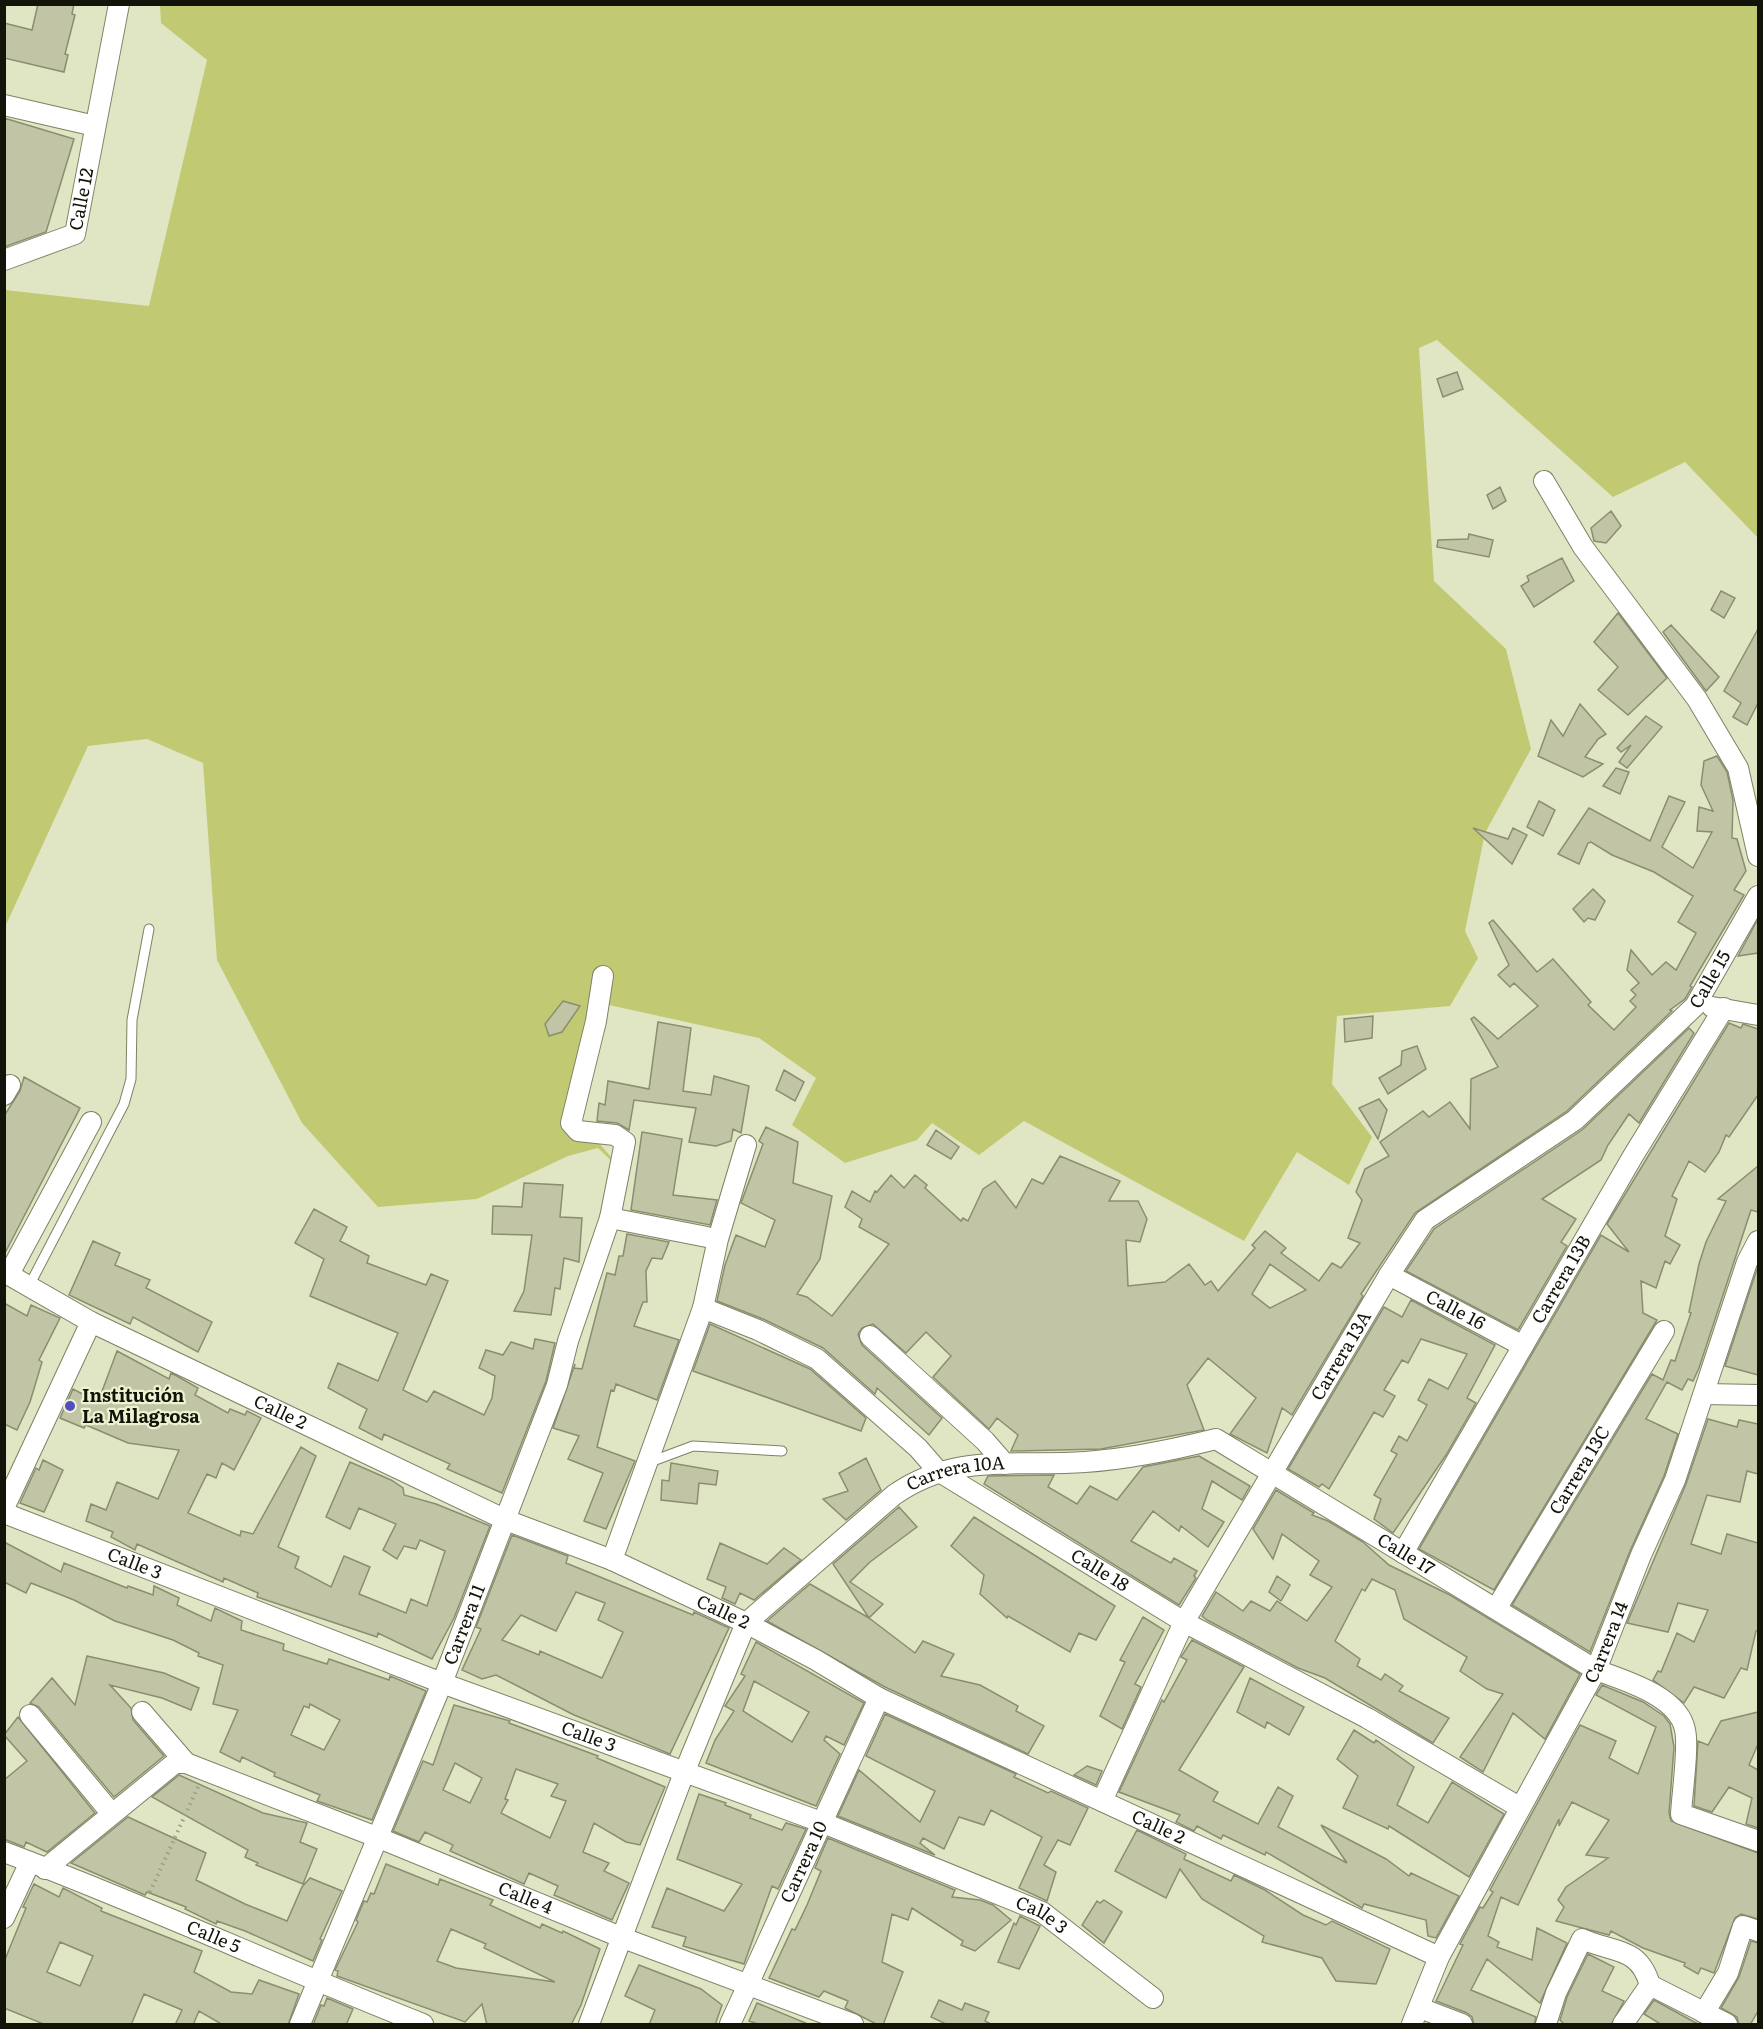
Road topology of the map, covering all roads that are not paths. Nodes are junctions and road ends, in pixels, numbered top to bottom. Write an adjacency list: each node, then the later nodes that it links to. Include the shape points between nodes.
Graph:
1 (119, 4): 3 (street, Calle 12)
2 (4, 105): 3 (street)
3 (95, 126): 4 (street, Calle 12, via 75,234)
4 (4, 260)
5 (1544, 481): 6 (street, via 1583,547 1696,699 1738,768)
6 (1758, 856)
7 (1758, 896): 10 (street, Calle 15)
8 (149, 929): 20 (lane, via 132,1020 131,1079 124,1104)
9 (603, 976): 15 (street, Carrera 11, via 571,1122 578,1131 615,1135 625,1142)
10 (1695, 1006): 11 (street, Calle 15); 19 (street, Carrera 13A, via 1575,1120 1425,1220)
11 (1724, 1008): 12 (street, Calle 15); 25 (street, Carrera 13B)
12 (1758, 1015)
13 (91, 1122): 18 (street)
14 (746, 1145): 21 (street, via 718,1239)
15 (610, 1218): 16 (street); 35 (street, Carrera 11, via 557,1385)
16 (707, 1237)
17 (1758, 1241): 26 (street, Carrera 14, via 1747,1262)
18 (7, 1273): 20 (street, Calle 2)
19 (1389, 1275): 25 (street, Calle 16); 33 (street, Carrera 13A)
20 (29, 1286): 22 (street, Calle 2)
21 (703, 1308): 30 (street); 32 (street, Calle 18, via 818,1359)
22 (91, 1322): 34 (street); 35 (street, Calle 2)
23 (1664, 1331): 38 (street, Carrera 13C)
24 (870, 1336): 31 (street)
25 (1523, 1346): 36 (street, Carrera 13B)
26 (1705, 1394): 27 (street); 41 (street, Carrera 14, via 1675,1480)
27 (1758, 1395)
28 (1216, 1439): 31 (street, Carrera 10A, via 1146,1456); 33 (street, Calle 17)
29 (782, 1451): 30 (lane, via 693,1446)
30 (648, 1463): 37 (street)
31 (1005, 1464): 32 (street, Carrera 10A)
32 (938, 1471): 39 (street, Calle 18); 40 (street, Carrera 10A, via 916,1479 894,1495)
33 (1273, 1474): 36 (street, Calle 17); 39 (street, Carrera 13A)
34 (4, 1510): 42 (street, Calle 3)
35 (507, 1520): 37 (street, Calle 2); 42 (street, Carrera 11)
36 (1403, 1553): 38 (street, Calle 17)
37 (612, 1560): 40 (street, Calle 2)
38 (1496, 1609): 41 (street, Calle 17)
39 (1184, 1622): 48 (street, Carrera 13A); 49 (street, Calle 18, via 1367,1718)
40 (746, 1623): 43 (street, Calle 2); 47 (street)
41 (1596, 1670): 49 (street, Carrera 14); 53 (street, Calle 17, via 1646,1689 1676,1711 1685,1730 1681,1814)
42 (442, 1683): 47 (street, Calle 3); 52 (street, Carrera 11)
43 (879, 1698): 48 (street, Calle 2); 51 (street, Carrera 10)
44 (142, 1712): 46 (street)
45 (30, 1715): 50 (street)
46 (195, 1772): 50 (street, via 175,1763); 52 (street, Calle 4)
47 (684, 1773): 51 (street, Calle 3); 58 (street)
48 (1102, 1802): 59 (street, Calle 2)
49 (1519, 1808): 59 (street, Carrera 14)
50 (112, 1815): 55 (street)
51 (821, 1822): 61 (street, Carrera 10); 63 (street, Calle 3, via 1042,1912)
52 (379, 1838): 58 (street, Calle 4); 60 (street, Carrera 11)
53 (1758, 1841)
54 (4, 1852): 55 (street, Calle 5)
55 (38, 1865): 56 (street); 60 (street, Calle 5, via 144,1906)
56 (4, 1918)
57 (1758, 1930): 64 (street, via 1743,1926 1728,1973)
58 (623, 1938): 61 (street, Calle 4); 68 (street)
59 (1439, 1957): 65 (street, Carrera 14)
60 (318, 1983): 66 (street, Carrera 11); 67 (street, Calle 5)
61 (750, 1985): 69 (street, Carrera 10); 70 (street, Calle 4)
62 (1650, 1985): 64 (street); 72 (street, via 1645,1968 1634,1957 1582,1940 1556,1993); 73 (street)
63 (1153, 1998)
64 (1704, 2013): 74 (street)
65 (1416, 2016): 71 (street)
66 (300, 2025)
67 (423, 2025)
68 (589, 2025)
69 (730, 2025)
70 (853, 2025)
71 (1462, 2025)
72 (1546, 2025)
73 (1623, 2025)
74 (1726, 2025)

